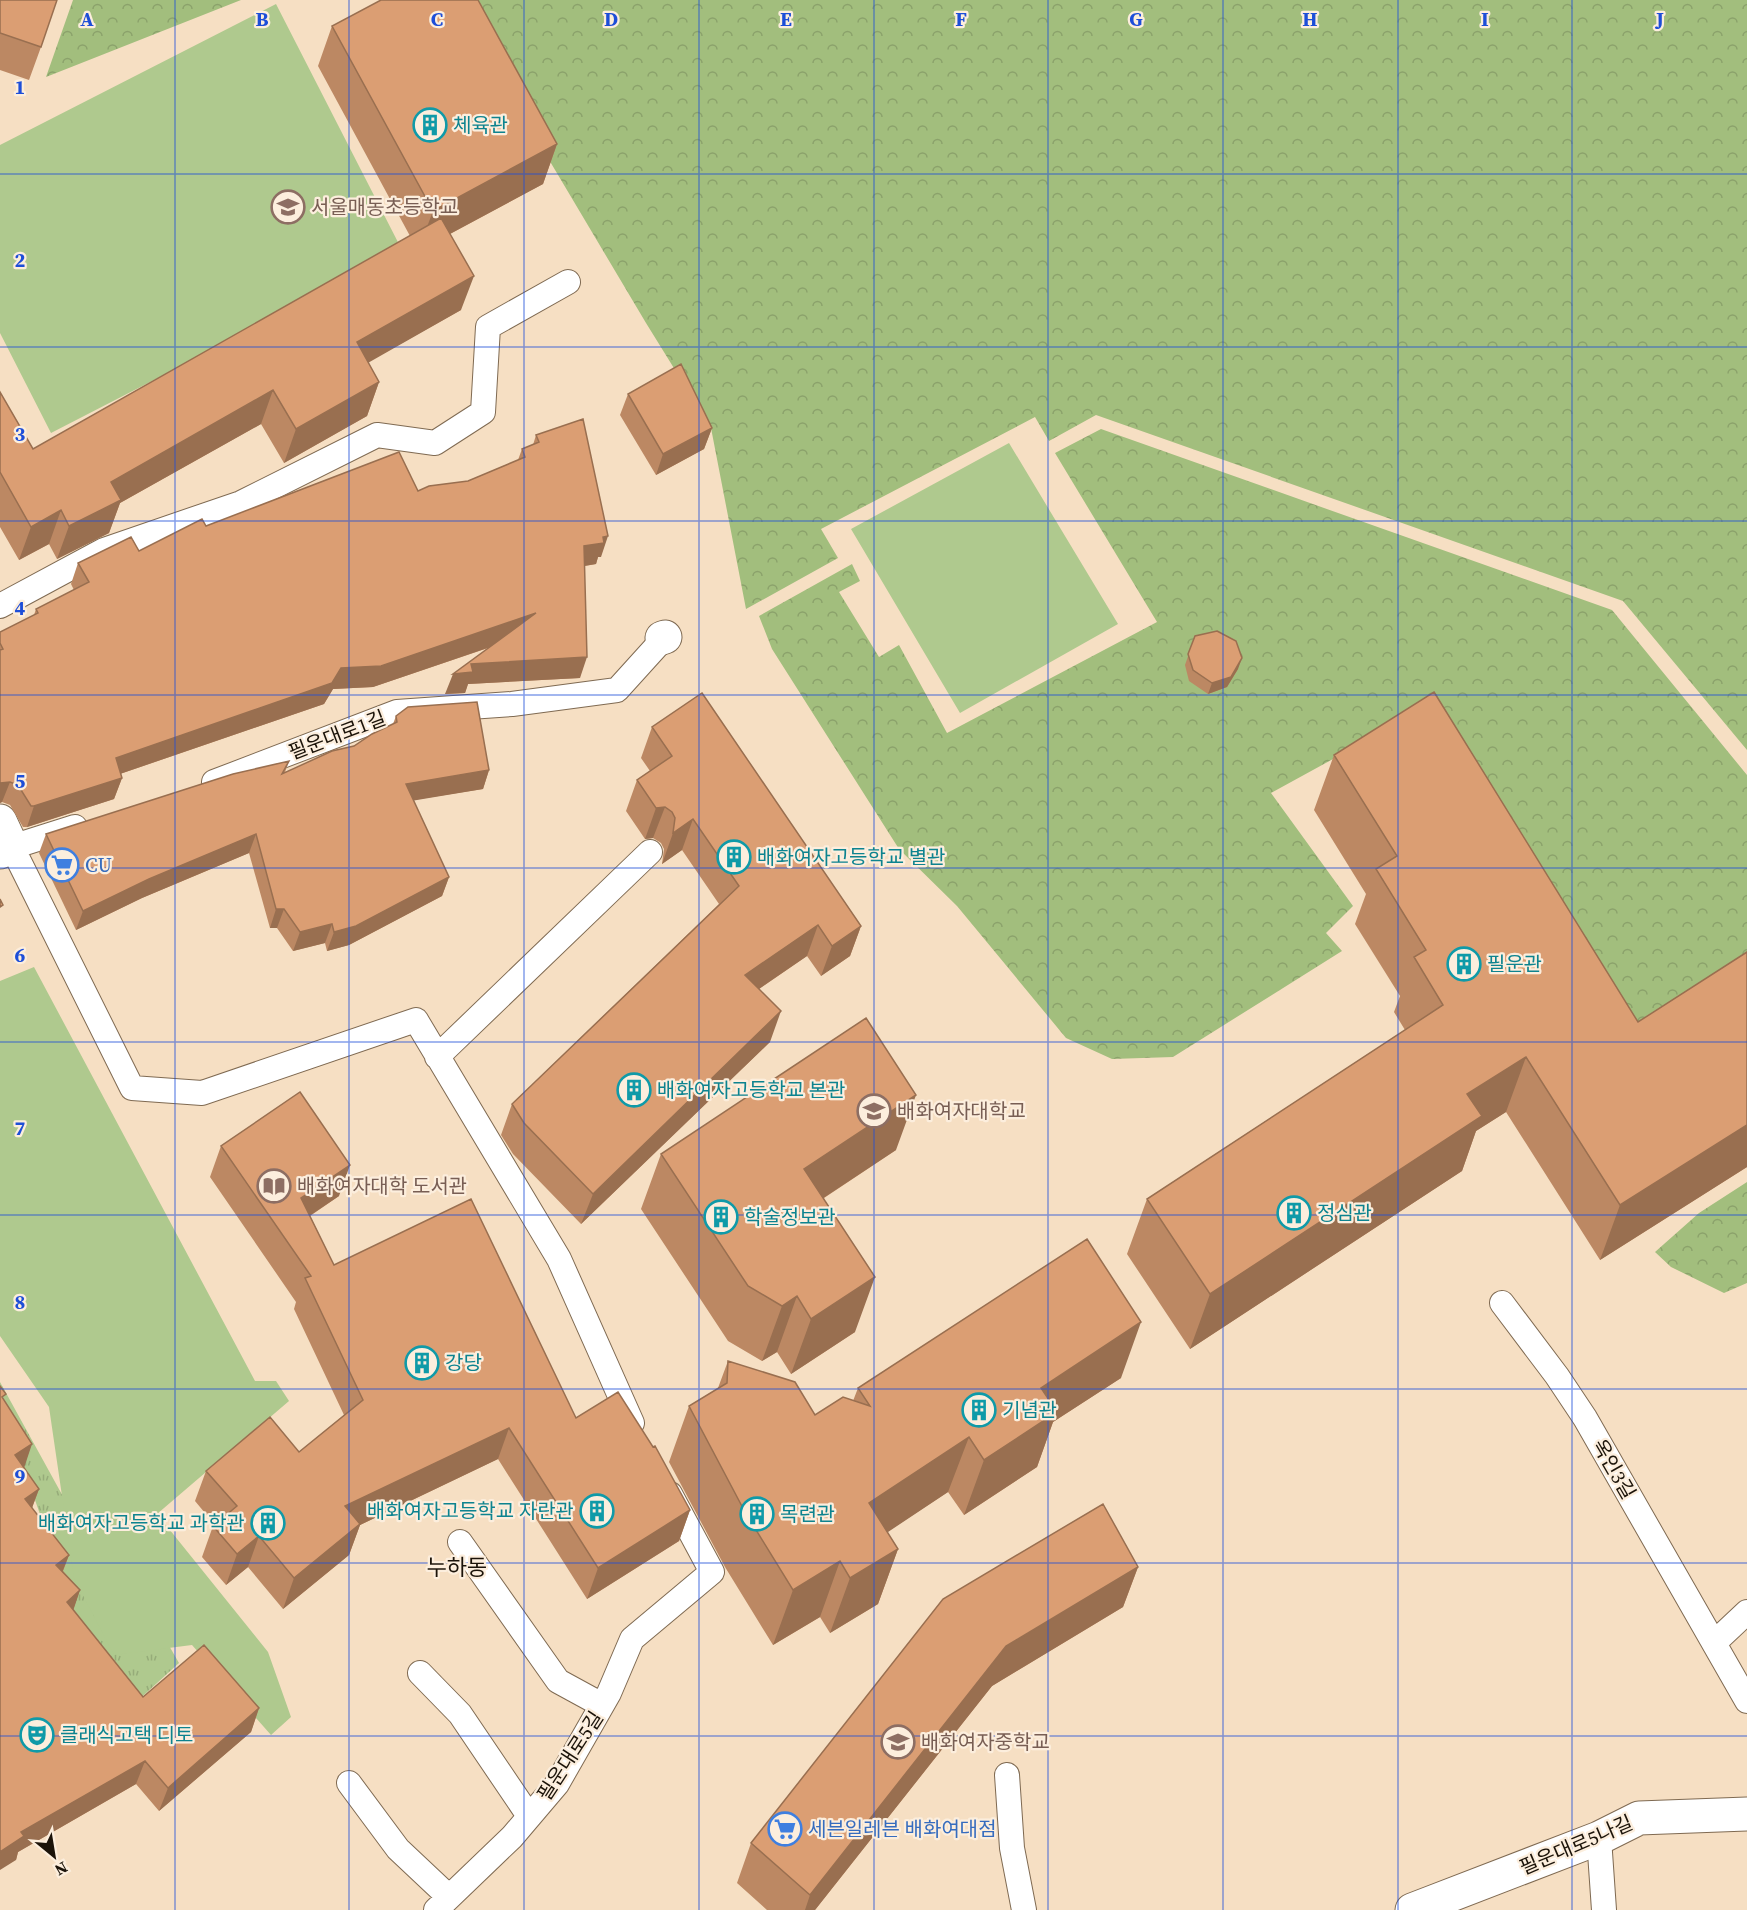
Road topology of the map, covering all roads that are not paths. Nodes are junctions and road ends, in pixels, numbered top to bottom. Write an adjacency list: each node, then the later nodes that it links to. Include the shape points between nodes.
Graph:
1 (568, 282): 2 (lane, via 488,327 483,412 435,443 377,435 241,502 104,550)
2 (0, 606)
3 (664, 638): 4 (lane, 필운대로1길, via 617,690 512,704 397,712)
4 (189, 790)
5 (100, 819): 6 (lane)
6 (4, 840): 8 (lane, via 132,1088 202,1093 416,1020)
7 (650, 852): 8 (lane)
8 (437, 1057): 10 (lane, via 559,1259)
9 (1502, 1303): 14 (lane, 옥인3길, via 1585,1418)
10 (644, 1446)
11 (661, 1477): 17 (lane, 필운대로5길, via 712,1572 632,1639)
12 (460, 1542): 17 (lane, via 558,1681)
13 (1747, 1612): 14 (lane)
14 (1714, 1643): 16 (lane, 옥인3길)
15 (420, 1673): 21 (lane, via 460,1714)
16 (1747, 1701)
17 (602, 1705): 21 (lane, 필운대로5길, via 557,1785)
18 (1007, 1775): 24 (lane, via 1012,1848)
19 (348, 1783): 23 (lane)
20 (1747, 1814): 22 (street, 필운대로5나길, via 1639,1818)
21 (529, 1816): 23 (lane, 필운대로5길)
22 (1599, 1838): 25 (street, 필운대로5나길); 26 (lane)
23 (443, 1903)
24 (1024, 1910)
25 (1412, 1910)
26 (1604, 1910)

